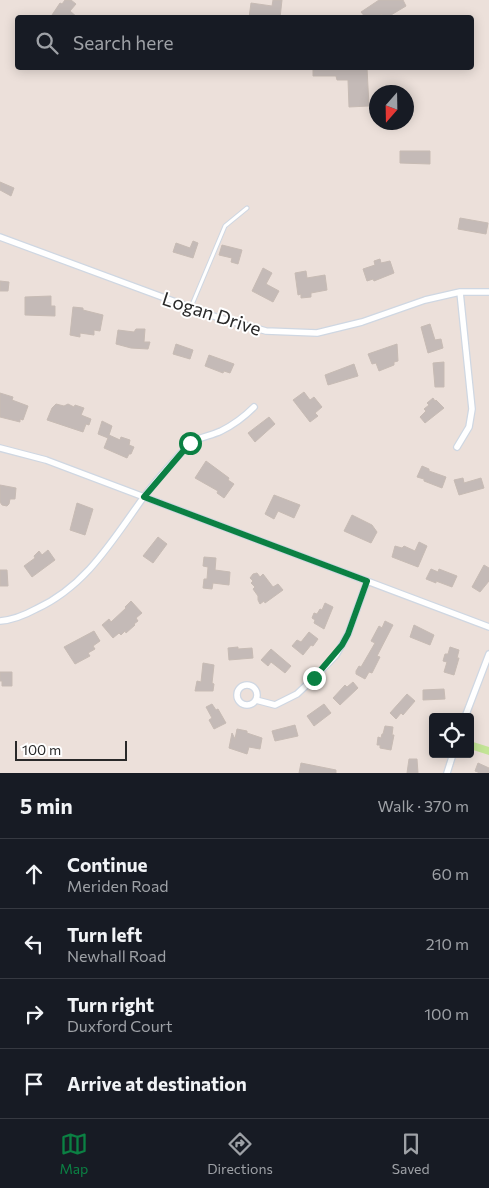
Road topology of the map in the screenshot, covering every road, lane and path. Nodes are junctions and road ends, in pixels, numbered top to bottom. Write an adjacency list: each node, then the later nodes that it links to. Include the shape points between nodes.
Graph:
1 (247, 208): 5 (lane, via 225,226)
2 (0, 237): 5 (street, Logan Drive)
3 (460, 292): 4 (street, Logan Drive); 5 (street, Logan Drive, via 317,332 266,331); 7 (street, via 472,409 470,428)
4 (489, 292)
5 (191, 307)
6 (254, 407): 9 (street, via 220,432 190,443)
7 (457, 447)
8 (0, 448): 9 (street, via 46,460)
9 (144, 497): 10 (street); 11 (street, via 82,579 54,601 9,620)
10 (367, 581): 12 (street); 14 (street, via 342,645 314,678 297,694 275,705)
11 (0, 620)
12 (489, 627)
13 (489, 654): 15 (street)
14 (256, 700)
15 (467, 713)
16 (452, 758): 17 (street)
17 (447, 773)

